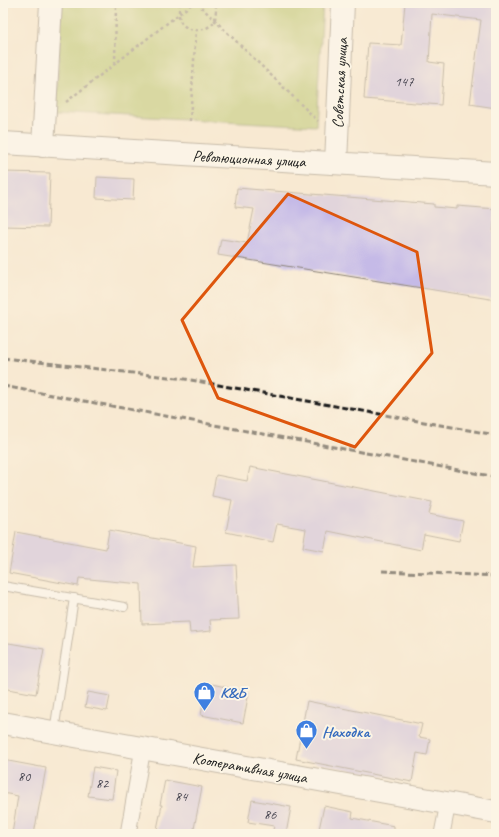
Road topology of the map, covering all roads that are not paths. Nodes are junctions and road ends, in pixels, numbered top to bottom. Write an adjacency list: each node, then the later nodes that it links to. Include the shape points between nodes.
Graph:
1 (51, 3): 4 (street)
2 (344, 3): 5 (street, Советская улица)
3 (3, 143): 4 (street, Революционная улица)
4 (44, 146): 5 (street, Революционная улица)
5 (336, 163): 6 (street, Революционная улица)
6 (496, 172)
7 (3, 586): 8 (lane)
8 (74, 598): 9 (lane); 11 (lane)
9 (124, 607)
10 (3, 723): 11 (street, Кооперативная улица)
11 (54, 732): 12 (street, Кооперативная улица)
12 (143, 748): 13 (street, Кооперативная улица); 15 (street)
13 (448, 803): 14 (street, Кооперативная улица); 16 (street)
14 (496, 812)
15 (128, 834)
16 (442, 834)

